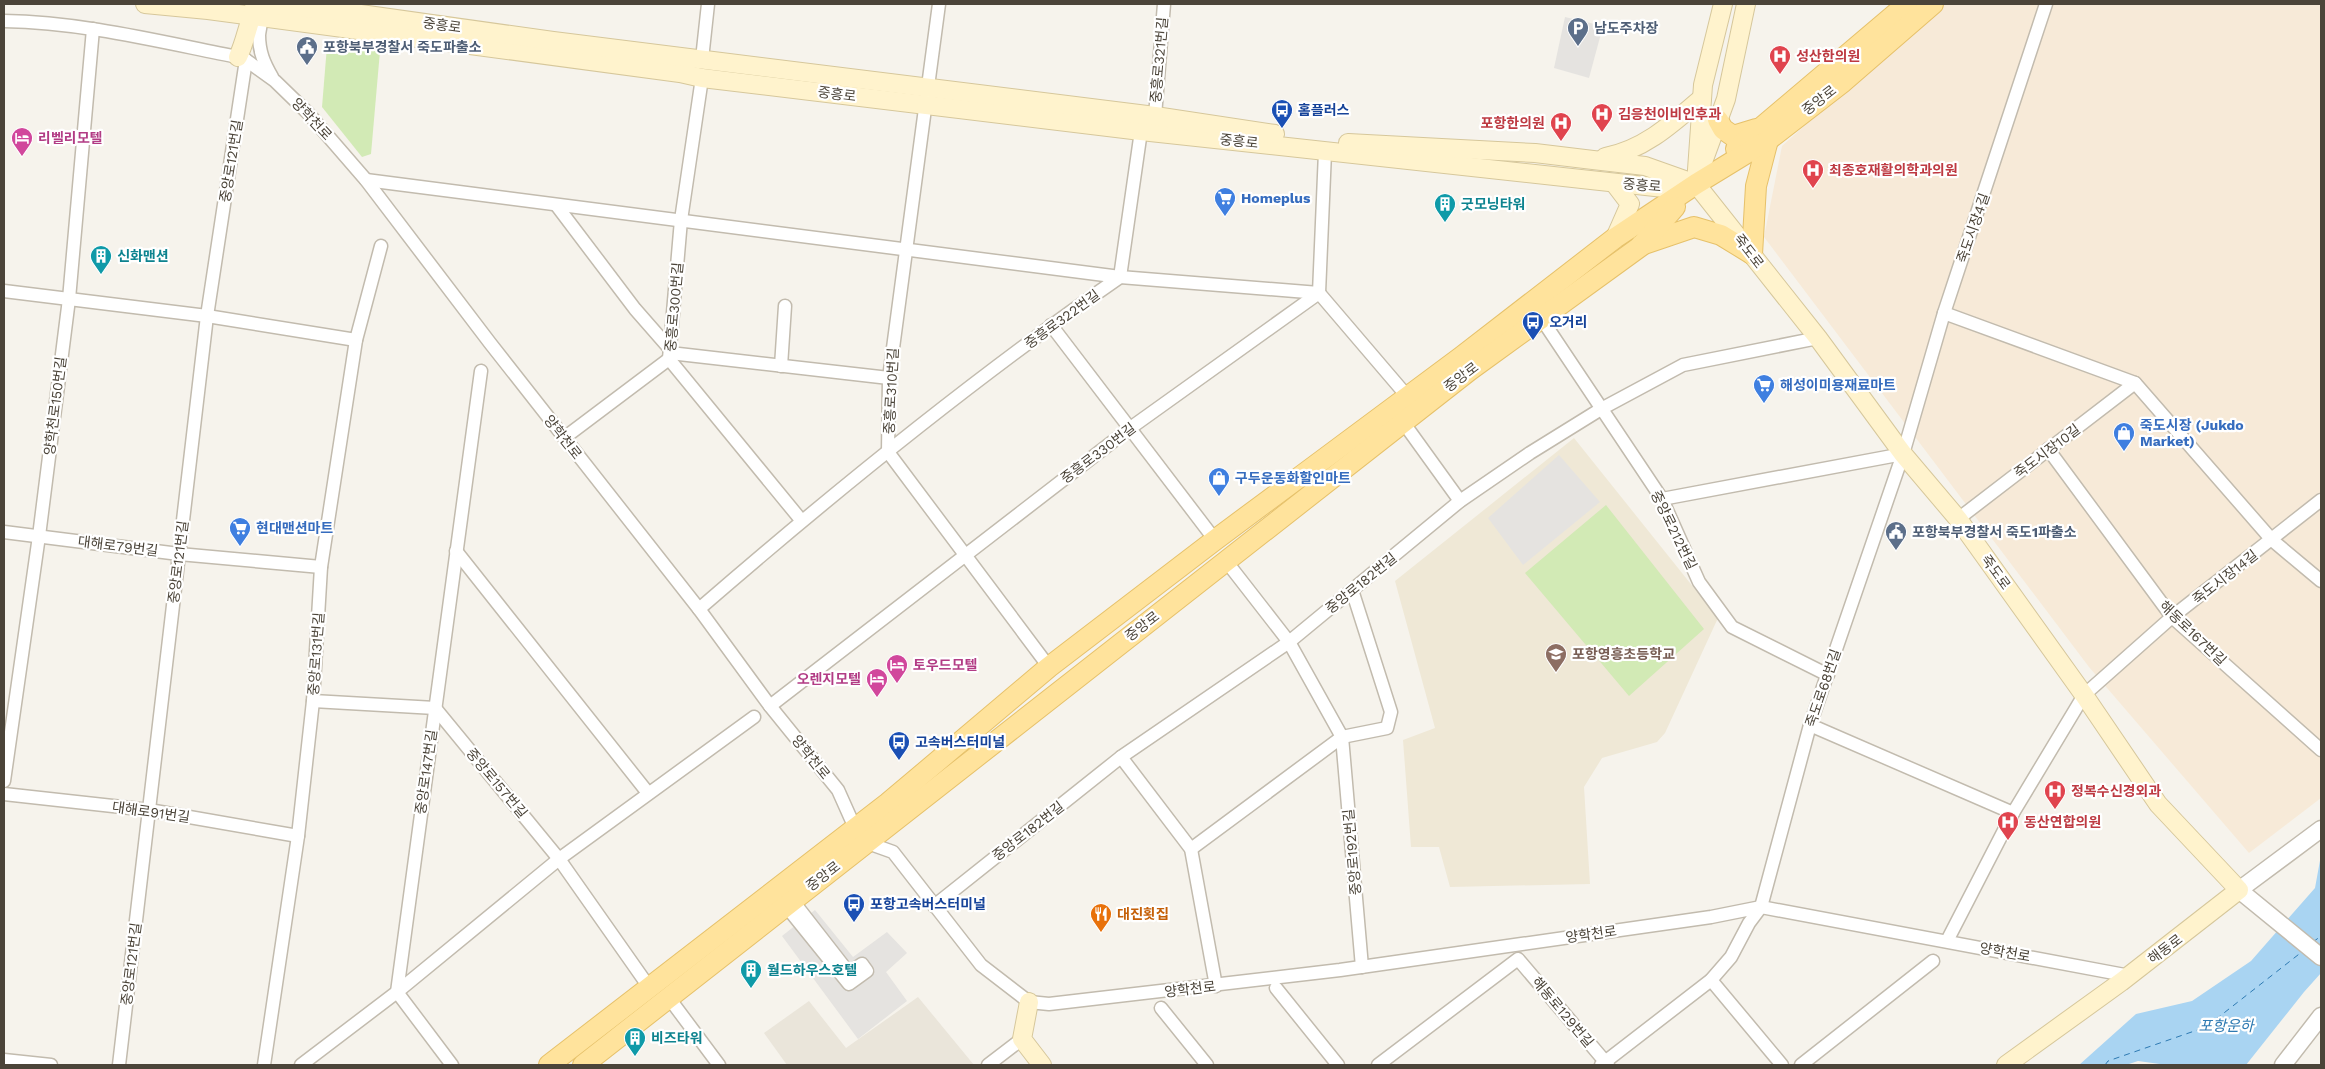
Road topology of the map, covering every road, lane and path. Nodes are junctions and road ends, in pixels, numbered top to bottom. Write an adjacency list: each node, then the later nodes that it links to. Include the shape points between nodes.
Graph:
1 (145, 4): 10 (main road, 중흥로)
2 (708, 4): 14 (street)
3 (939, 4): 17 (street, 중흥로310번길)
4 (1164, 4): 19 (street, 중흥로321번길)
5 (1723, 4): 18 (main road)
6 (1746, 4): 20 (main road, via 1726,99)
7 (1907, 4): 22 (main road, 중앙로)
8 (1933, 4): 22 (main road, 중앙로, via 1843,82)
9 (2046, 4): 40 (street, 죽도시장4길)
10 (257, 9): 13 (main road); 14 (main road, 중흥로, via 332,10); 15 (main road, 중흥로); 16 (street, via 261,58)
11 (4, 21): 12 (street, 양학천로)
12 (93, 29): 13 (street, 양학천로); 38 (street, 양학천로150번길)
13 (242, 58): 16 (street, 양학천로); 41 (street, 중앙로121번길)
14 (702, 59): 17 (main road, 중흥로)
15 (702, 78): 17 (main road, 중흥로); 29 (street, 중흥로300번길)
16 (275, 81): 25 (street, 양학천로, via 308,112)
17 (925, 95): 19 (main road, 중흥로); 21 (main road, 중흥로); 33 (street, 중흥로310번길)
18 (1702, 98): 24 (main road, via 1648,141 1622,154); 27 (main road)
19 (1154, 116): 24 (main road, 중흥로, via 1329,142 1535,153)
20 (1718, 120): 22 (main road, via 1723,129 1733,136); 27 (main road)
21 (1141, 131): 23 (main road, 중흥로); 35 (street)
22 (1763, 134): 27 (main road, 중앙로); 34 (main road)
23 (1325, 152): 26 (main road, 중흥로); 37 (street)
24 (1593, 160): 27 (main road, 중흥로, via 1645,166)
25 (366, 180): 28 (street); 55 (street, 양학천로)
26 (1614, 183): 27 (main road, 중흥로, via 1664,188); 30 (main road, via 1630,204)
27 (1696, 184): 30 (main road, 중앙로); 32 (main road, 중앙로); 34 (main road, 죽도로)
28 (557, 206): 29 (street); 46 (street)
29 (681, 220): 33 (street); 46 (street, 중흥로300번길)
30 (1614, 238): 51 (main road, 중앙로)
31 (381, 246): 45 (street, 중앙로131번길)
32 (1640, 246): 34 (main road, via 1694,228 1721,235); 42 (main road, 중앙로)
33 (906, 250): 35 (street); 49 (street, 중흥로310번길)
34 (1752, 254): 44 (main road, 죽도로)
35 (1120, 278): 37 (street); 43 (street, 중흥로322번길)
36 (4, 291): 38 (street)
37 (1319, 293): 51 (street); 54 (street, 중흥로330번길)
38 (69, 299): 41 (street); 65 (street, 양학천로150번길)
39 (785, 306): 47 (street)
40 (1944, 313): 50 (street); 58 (street, 죽도시장4길)
41 (207, 316): 45 (street); 69 (street, 중앙로121번길)
42 (1541, 318): 52 (street, 중앙로212번길); 53 (main road, 중앙로)
43 (1051, 325): 54 (street); 57 (street, 중흥로322번길)
44 (1818, 338): 52 (street, 중앙로182번길, via 1683,365); 58 (main road, 죽도로)
45 (356, 340): 72 (street, 중앙로131번길)
46 (670, 354): 47 (street); 55 (street); 63 (street, 중흥로300번길)
47 (781, 366): 49 (street)
48 (481, 371): 68 (street, 중앙로147번길)
49 (890, 378): 57 (street, 중흥로310번길)
50 (2135, 383): 56 (street, 죽도시장10길); 67 (street)
51 (1407, 396): 66 (main road, 중앙로)
52 (1601, 409): 59 (street, 중앙로212번길); 61 (street, 중앙로182번길)
53 (1403, 422): 61 (street); 71 (main road, 중앙로)
54 (1129, 429): 66 (street); 70 (street, 중흥로330번길)
55 (564, 438): 75 (street, 양학천로)
56 (2048, 450): 62 (street, 죽도시장10길); 76 (street, 해동로167번길)
57 (888, 452): 63 (street, 중흥로310번길); 70 (street)
58 (1903, 454): 59 (street); 62 (main road, 죽도로); 79 (street, 죽도로68번길)
59 (1662, 499): 79 (street, 중앙로212번길, via 1699,582 1732,627)
60 (2321, 500): 67 (street, 죽도시장14길)
61 (1460, 501): 74 (street, 중앙로182번길)
62 (1958, 519): 80 (main road, 죽도로)
63 (801, 520): 75 (street, 중흥로310번길)
64 (4, 532): 65 (street, 대해로79번길)
65 (39, 536): 69 (street, 대해로79번길); 89 (street, 양학천로150번길)
66 (1215, 540): 78 (main road, 중앙로)
67 (2272, 540): 73 (street); 76 (street, 죽도시장14길)
68 (456, 551): 83 (street, 중앙로147번길); 90 (street)
69 (179, 554): 72 (street, 대해로79번길); 92 (street, 중앙로121번길)
70 (964, 556): 78 (street); 82 (street, 중흥로330번길)
71 (1226, 561): 77 (street, 중앙로192번길); 95 (main road, 중앙로)
72 (321, 567): 81 (street, 중앙로131번길)
73 (2321, 581)
74 (1352, 590): 77 (street, 중앙로182번길); 86 (street, via 1391,712 1387,728)
75 (699, 608): 82 (street, 양학천로)
76 (2172, 618): 80 (street, 죽도시장14길); 87 (street, 해동로167번길)
77 (1289, 642): 86 (street, 중앙로192번길); 88 (street, 중앙로182번길)
78 (1049, 668): 95 (main road, 중앙로, via 888,803)
79 (1828, 675): 85 (street, 죽도로68번길)
80 (2084, 695): 93 (street, 죽도시장14길); 99 (main road, 죽도로, via 2158,804)
81 (313, 700): 83 (street); 96 (street, 중앙로131번길)
82 (770, 706): 95 (street, 양학천로, via 838,790)
83 (435, 708): 98 (street, 중앙로157번길); 112 (street, 중앙로147번길)
84 (754, 717): 90 (street)
85 (1810, 725): 93 (street); 102 (street, 죽도로68번길)
86 (1342, 737): 97 (street); 106 (street, 중앙로192번길)
87 (2321, 750)
88 (1121, 757): 97 (street); 101 (street, 중앙로182번길)
89 (4, 781)
90 (648, 793): 98 (street)
91 (4, 794): 92 (street, 대해로91번길)
92 (149, 810): 96 (street, 대해로91번길); 121 (street, 중앙로121번길)
93 (2013, 813): 103 (street, 죽도시장14길)
94 (2321, 829): 99 (street, 해동로)
95 (860, 835): 100 (main road, 중앙로); 101 (street, via 893,852)
96 (298, 836): 122 (street, 중앙로131번길)
97 (1191, 848): 109 (street)
98 (559, 859): 110 (street, 중앙로157번길); 112 (street)
99 (2238, 890): 104 (street); 107 (main road, 해동로)
100 (785, 898): 100 (street, via 849,984 867,971 862,964 849,973); 110 (main road, 중앙로); 113 (main road, 중앙로)
101 (934, 906): 114 (street, via 981,965)
102 (1760, 907): 103 (street, 양학천로); 106 (street, 양학천로); 108 (street, 죽도로68번길, via 1731,957)
103 (1947, 941): 107 (street, 양학천로)
104 (2321, 957)
105 (1933, 961): 134 (street)
106 (1362, 967): 109 (street, 양학천로)
107 (2130, 976): 135 (main road, 해동로)
108 (1711, 980): 119 (street, 죽도로68번길); 133 (street)
109 (1216, 986): 114 (street, 양학천로, via 1049,1004)
110 (649, 987): 125 (main road, 중앙로)
111 (1276, 988): 131 (street)
112 (396, 992): 123 (street); 124 (street)
113 (669, 998): 126 (main road, 중앙로); 127 (street)
114 (1029, 1002): 117 (main road)
115 (1161, 1008): 130 (street)
116 (2321, 1016): 136 (street)
117 (1022, 1040): 128 (street); 129 (main road)
118 (4, 1060): 120 (street)
119 (1605, 1064): 132 (street, 해동로129번길, via 1518,959)
120 (51, 1065)
121 (119, 1065)
122 (264, 1065)
123 (301, 1065)
124 (452, 1065)
125 (549, 1065)
126 (582, 1065)
127 (719, 1065)
128 (988, 1065)
129 (1042, 1065)
130 (1207, 1065)
131 (1338, 1065)
132 (1378, 1065)
133 (1782, 1065)
134 (1801, 1065)
135 (2006, 1065)
136 (2283, 1065)

